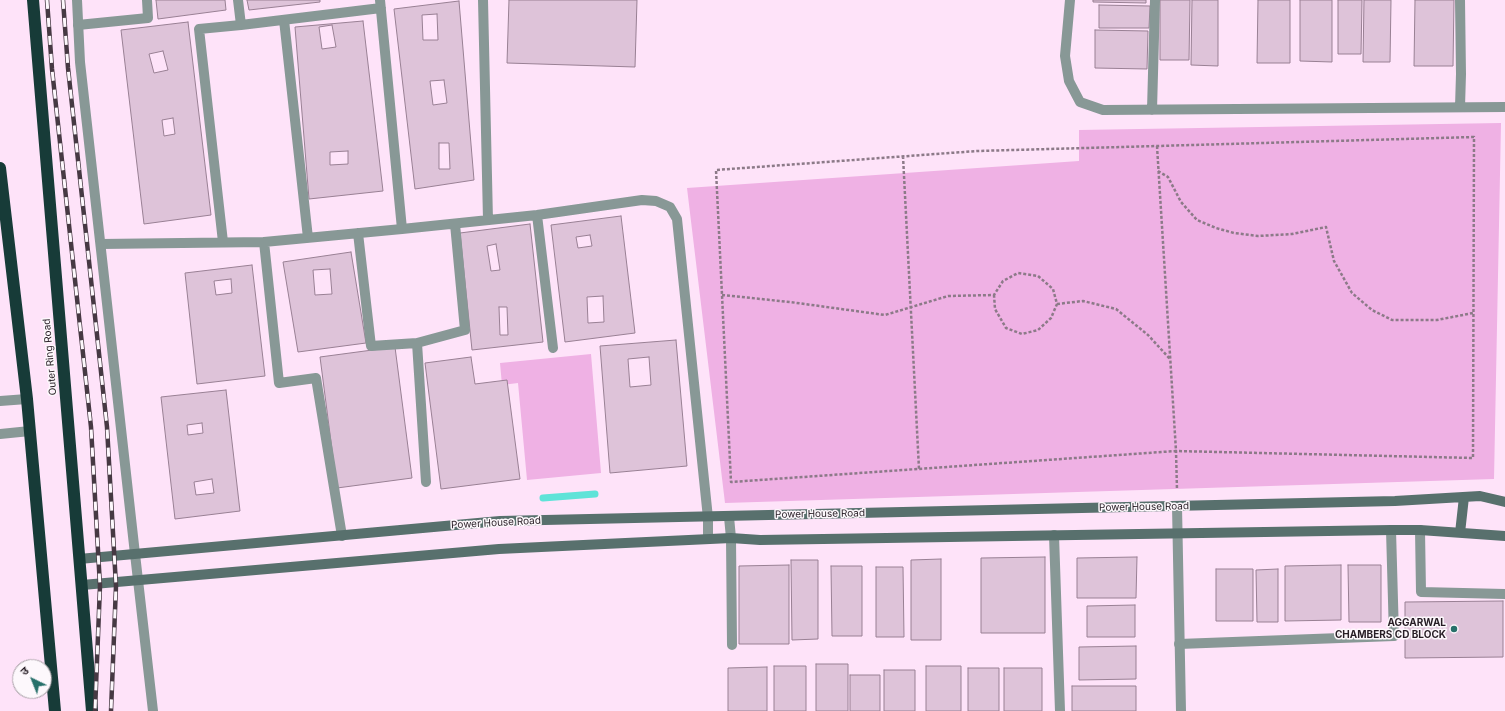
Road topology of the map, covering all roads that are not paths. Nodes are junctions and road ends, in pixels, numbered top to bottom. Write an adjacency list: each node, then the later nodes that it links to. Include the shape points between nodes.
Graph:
1 (33, 0): 48 (highway, Outer Ring Road)
2 (77, 0): 11 (street)
3 (147, 0): 11 (street, via 148,18)
4 (238, 0): 12 (street)
5 (483, 0): 18 (street)
6 (1070, 0): 15 (street, via 1065,56 1069,81 1080,102 1103,110)
7 (1155, 0): 15 (street)
8 (1460, 0): 14 (street)
9 (380, 4): 10 (street); 20 (street)
10 (284, 20): 12 (street); 22 (street)
11 (78, 25): 25 (street)
12 (241, 25): 23 (street, via 200,29)
13 (1505, 107): 14 (street)
14 (1460, 108): 15 (street)
15 (1152, 110)
16 (0, 168): 28 (highway)
17 (537, 215): 18 (street); 27 (street); 37 (street, via 642,200 656,200 670,206 677,219)
18 (488, 220): 19 (street)
19 (455, 224): 20 (street); 26 (street, via 465,330)
20 (402, 229): 21 (street)
21 (358, 233): 22 (street); 26 (street, via 372,346)
22 (308, 238): 24 (street)
23 (223, 242): 24 (street); 25 (street)
24 (264, 242): 43 (street, via 279,383 316,378)
25 (101, 244): 47 (street)
26 (417, 343): 32 (street)
27 (553, 348)
28 (27, 399): 29 (street); 30 (highway)
29 (0, 401)
30 (30, 431): 31 (street); 54 (highway)
31 (0, 434)
32 (426, 482)
33 (1464, 497): 34 (street, Power House Road, via 1480,496); 35 (street, Power House Road, via 1396,502); 41 (street)
34 (1505, 502)
35 (1177, 506): 36 (street, Power House Road); 40 (street)
36 (729, 517): 37 (street, Power House Road); 45 (street)
37 (708, 518): 43 (street, Power House Road, via 500,521); 46 (street)
38 (1391, 530): 39 (street); 40 (street); 52 (street, via 1394,636)
39 (1420, 530): 41 (street); 51 (street, via 1421,592)
40 (1178, 533): 42 (street); 52 (street)
41 (1460, 533): 44 (street)
42 (1054, 535): 45 (street, via 760,540); 57 (street)
43 (342, 536): 47 (street, Power House Road)
44 (1505, 536)
45 (731, 538): 46 (street); 53 (street)
46 (708, 539): 49 (street, via 499,549)
47 (135, 554): 48 (street, Power House Road); 49 (street)
48 (79, 559): 50 (highway, Outer Ring Road)
49 (138, 580): 50 (street); 56 (street)
50 (82, 585): 55 (highway, Outer Ring Road)
51 (1505, 594)
52 (1180, 644): 58 (street)
53 (732, 645)
54 (55, 711)
55 (92, 711)
56 (153, 711)
57 (1060, 711)
58 (1180, 711)

